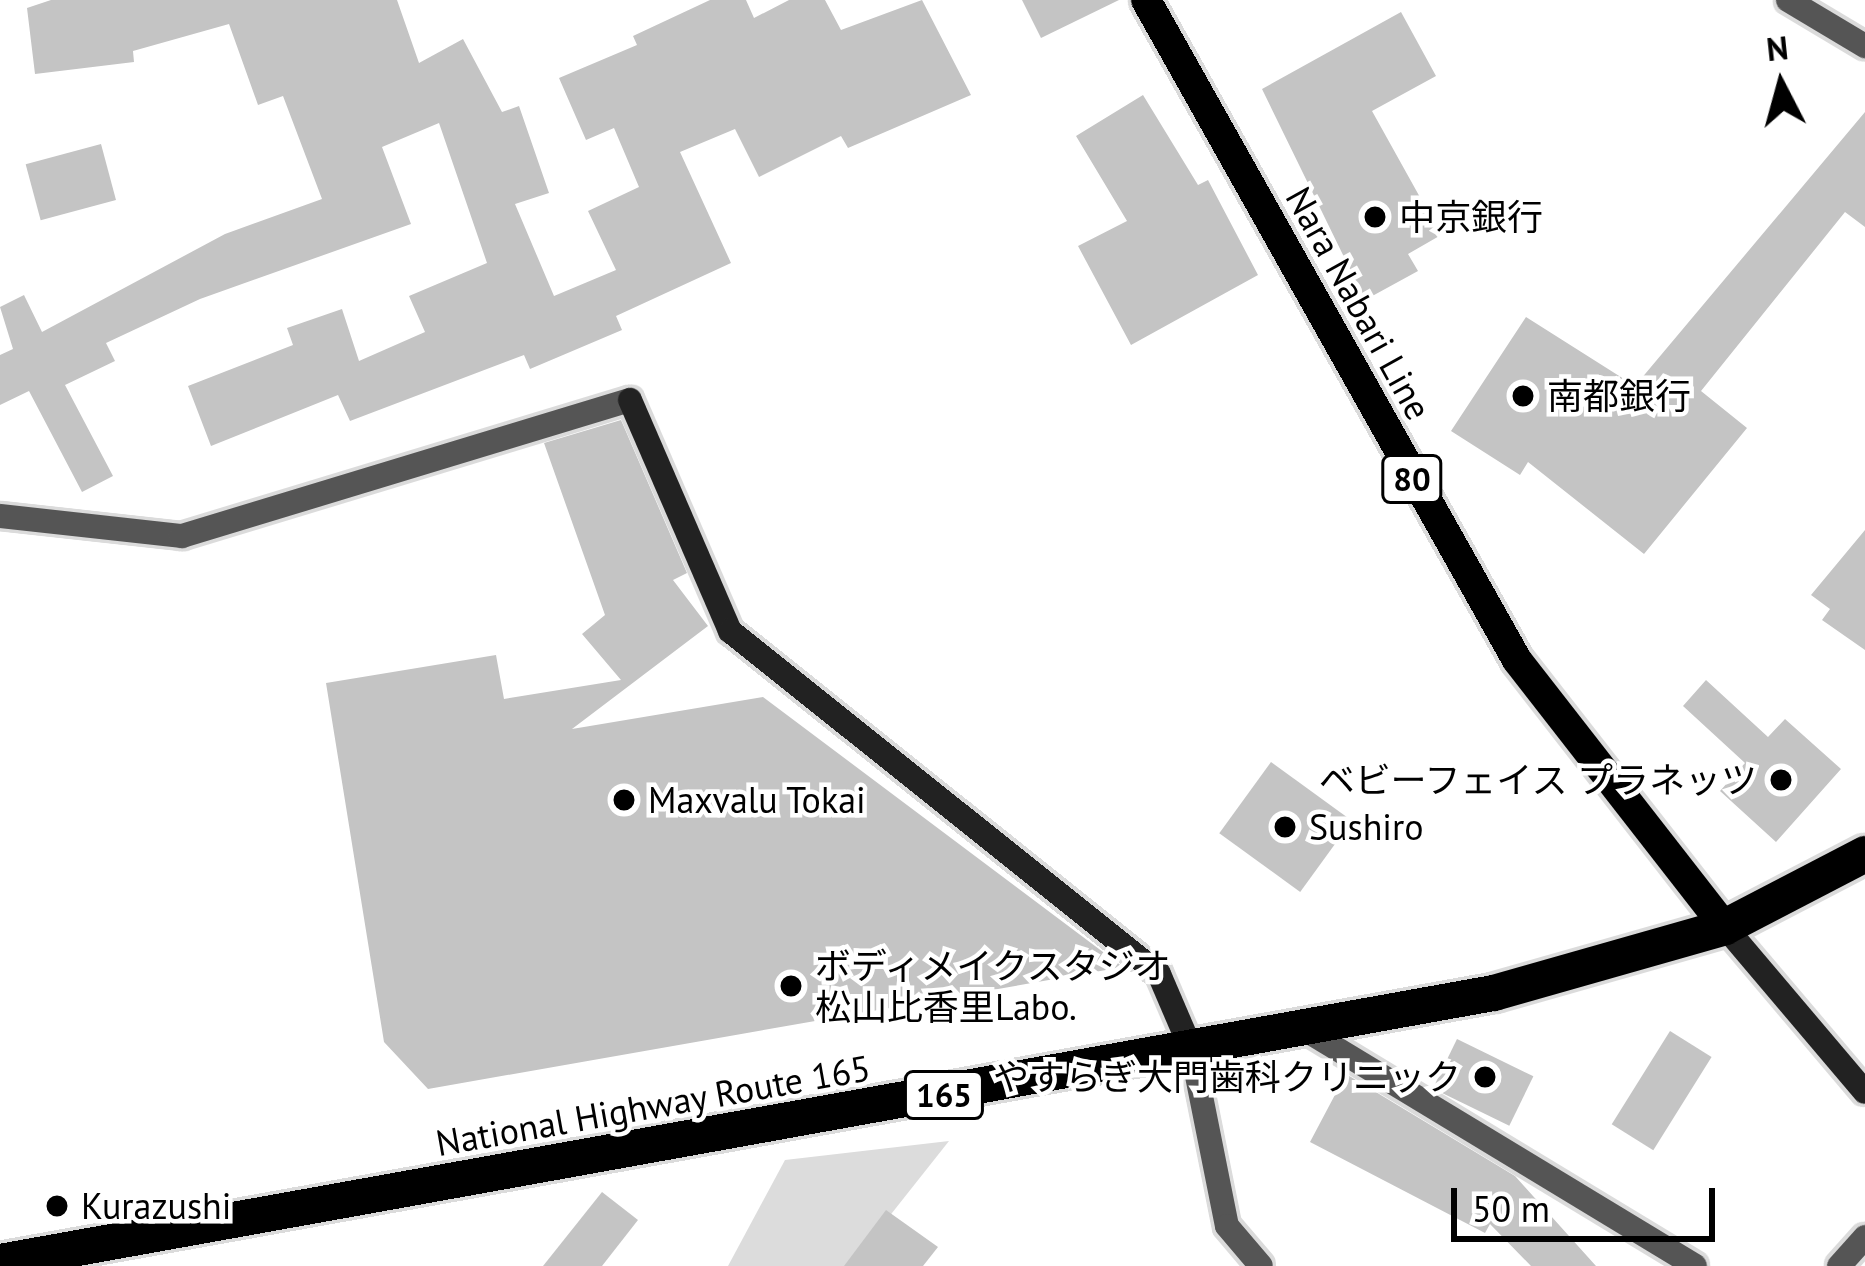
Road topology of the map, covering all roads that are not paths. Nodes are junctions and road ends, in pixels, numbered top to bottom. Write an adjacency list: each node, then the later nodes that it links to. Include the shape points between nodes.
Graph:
1 (1146, 0): 6 (main road, Nara Nabari Line / 80, via 1517,660)
2 (1788, 0): 3 (street)
3 (1865, 46)
4 (0, 516): 8 (street, via 182,536 630,400 730,631 1159,974)
5 (1865, 854): 6 (highway, National Highway Route 165 / 165)
6 (1725, 927): 7 (highway, National Highway Route 165 / 165); 9 (street)
7 (1309, 1032): 8 (highway, National Highway Route 165 / 165); 13 (street)
8 (1192, 1051): 11 (highway, National Highway Route 165 / 165); 12 (street, via 1227,1226)
9 (1865, 1091)
10 (1865, 1237): 14 (street)
11 (0, 1262)
12 (1261, 1266)
13 (1695, 1266)
14 (1839, 1266)

